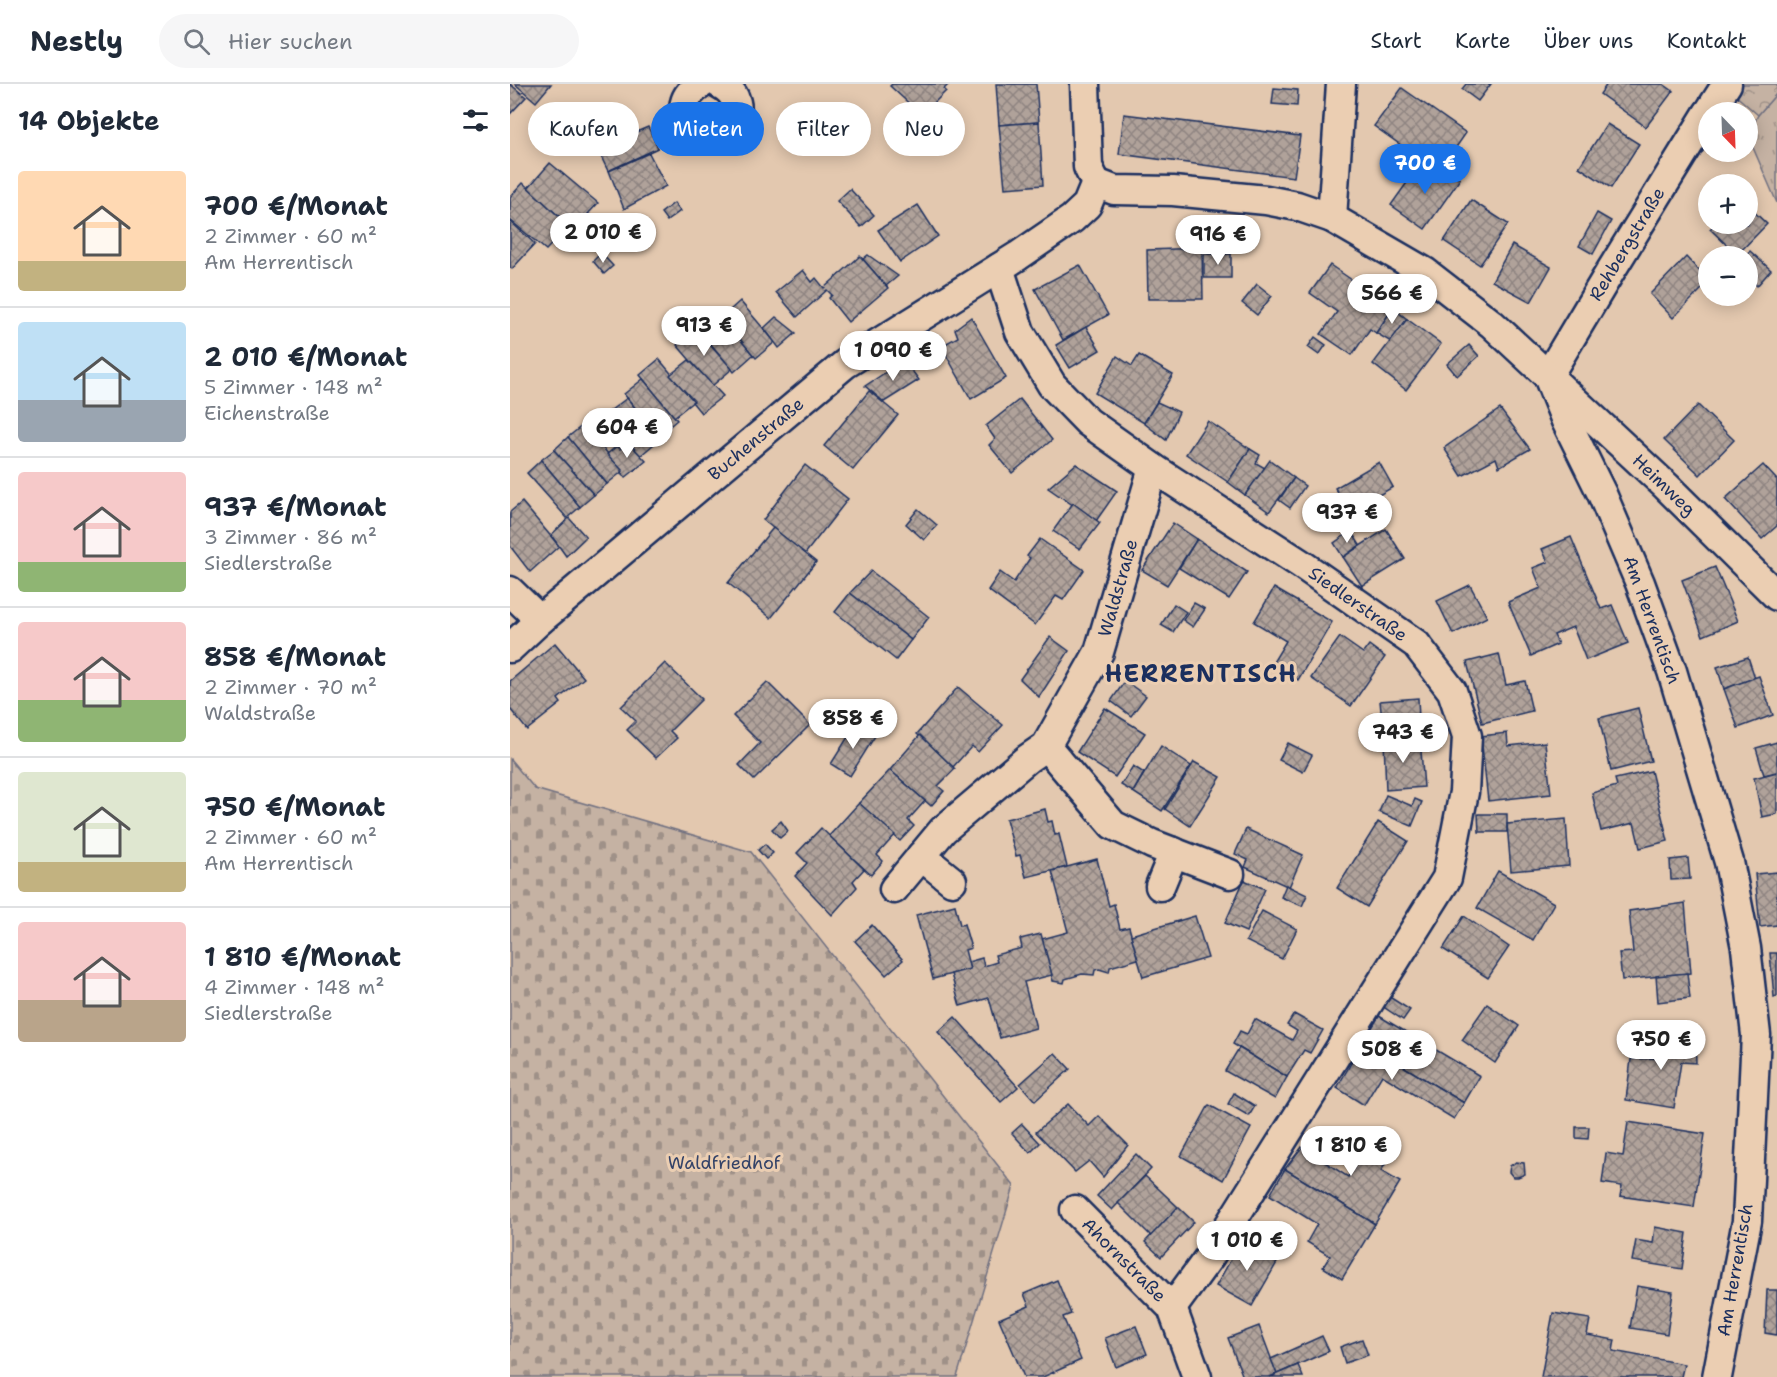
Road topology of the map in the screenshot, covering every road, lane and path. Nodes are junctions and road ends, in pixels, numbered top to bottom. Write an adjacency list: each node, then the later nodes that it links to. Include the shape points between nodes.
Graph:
1 (1085, 84): 6 (street, via 1088,167)
2 (1341, 84): 7 (street)
3 (1727, 84): 4 (street, Rehbergstraße)
4 (1716, 102)
5 (1698, 131): 9 (street, Rehbergstraße)
6 (1096, 183): 7 (street, Am Herrentisch, via 1114,190 1266,200); 8 (street, Buchenstraße, via 1087,205 1072,219)
7 (1332, 218): 9 (street, Am Herrentisch, via 1425,272 1492,324)
8 (999, 268): 10 (street, Siedlerstraße, via 1020,332 1052,385 1088,422); 13 (street, Buchenstraße, via 845,364)
9 (1548, 376): 12 (street, Heimweg); 25 (street, Am Herrentisch, via 1640,583 1672,671 1729,862 1746,948 1756,1035 1747,1221)
10 (1153, 468): 15 (street, Waldstraße, via 1099,652); 23 (street, Siedlerstraße, via 1416,644 1452,691 1467,736 1464,792 1447,878 1210,1256)
11 (510, 591): 13 (street)
12 (1777, 596)
13 (540, 620): 14 (street, Buchenstraße)
14 (510, 648)
15 (1046, 746): 16 (street, via 1113,825); 17 (street, Waldstraße, via 968,808)
16 (1174, 852): 18 (street); 20 (street)
17 (921, 856): 19 (street); 21 (street, Waldstraße)
18 (1230, 874)
19 (952, 881)
20 (1160, 886)
21 (894, 889)
22 (1074, 1210): 23 (street, Ahornstraße)
23 (1172, 1308): 24 (street, Ahornstraße)
24 (1197, 1377)
25 (1717, 1377)

